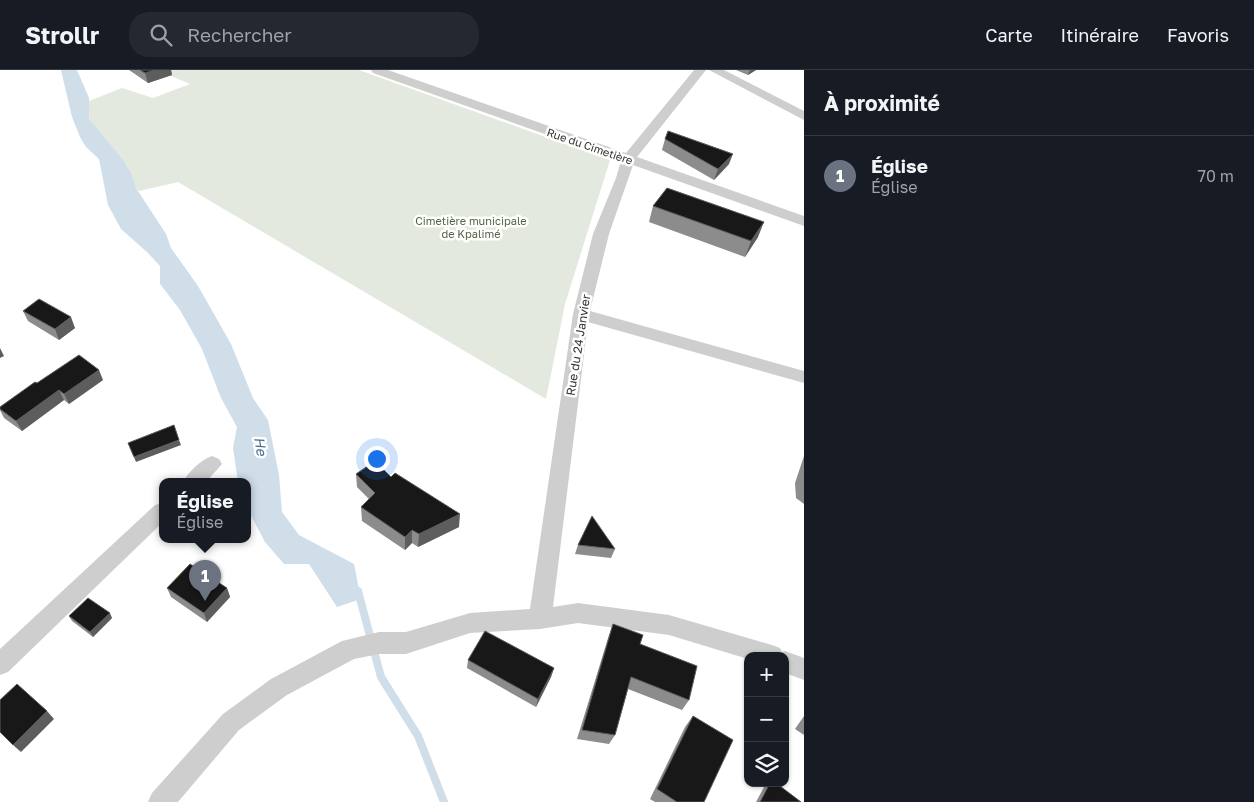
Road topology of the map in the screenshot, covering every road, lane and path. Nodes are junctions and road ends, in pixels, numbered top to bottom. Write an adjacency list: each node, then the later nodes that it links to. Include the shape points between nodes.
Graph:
1 (377, 70): 5 (street, Rue du Cimetière)
2 (700, 70): 5 (street, Rue du 24 Janvier)
3 (715, 70): 4 (street)
4 (804, 116)
5 (628, 159): 6 (street, Rue du Cimetière); 7 (street, Rue du 24 Janvier, via 601,234)
6 (804, 221)
7 (581, 314): 8 (street); 12 (street, Rue du 24 Janvier)
8 (804, 377)
9 (212, 464): 10 (street)
10 (197, 478)
11 (159, 514): 15 (street)
12 (540, 619): 13 (street, via 578,613 669,625); 17 (street, via 470,623 406,643 379,643 350,649 278,687 231,722)
13 (759, 652)
14 (789, 663): 16 (street)
15 (0, 664)
16 (804, 669)
17 (161, 802)

